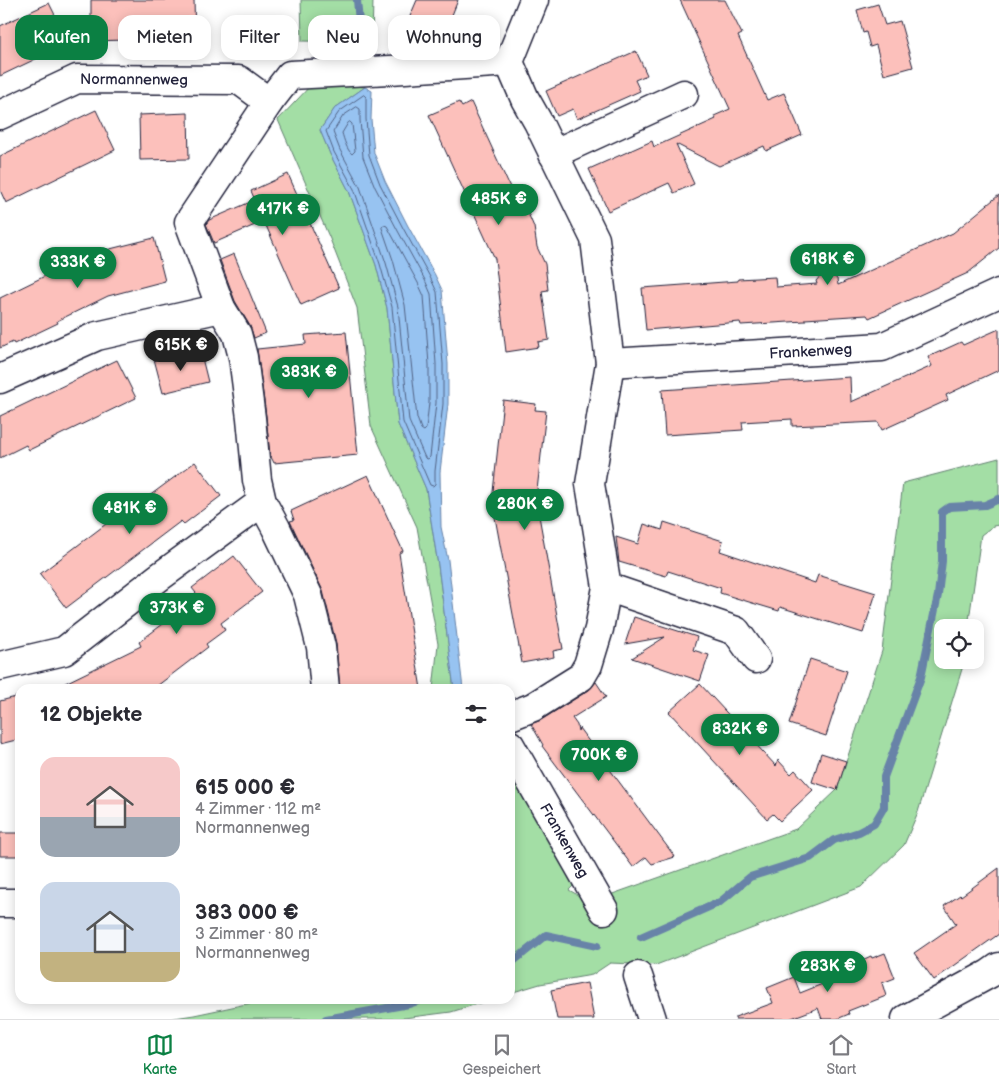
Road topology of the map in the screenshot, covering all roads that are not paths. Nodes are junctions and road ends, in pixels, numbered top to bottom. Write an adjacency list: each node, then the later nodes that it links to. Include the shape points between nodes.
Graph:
1 (534, 0): 2 (street)
2 (509, 62): 4 (street, via 290,75); 6 (street)
3 (684, 94): 6 (street)
4 (269, 102): 5 (street, Normannenweg, via 239,80 77,79); 8 (street, via 189,222)
5 (0, 115)
6 (553, 154): 9 (street, via 595,239)
7 (999, 293): 9 (street, Frankenweg, via 882,346)
8 (221, 308): 10 (street, via 97,336); 11 (street, via 237,334 243,357 256,480)
9 (610, 363): 12 (street, via 590,484)
10 (0, 379)
11 (262, 502): 14 (street, via 64,651); 15 (street, via 308,596 321,647)
12 (607, 587): 13 (street, via 736,631); 16 (street, via 599,629 581,677 533,707)
13 (756, 659)
14 (0, 666)
15 (325, 684)
16 (515, 714)
17 (515, 754): 20 (street, Frankenweg)
18 (0, 903): 19 (street)
19 (15, 903)
20 (604, 910)
21 (999, 967): 24 (street)
22 (638, 976): 23 (street)
23 (652, 1019)
24 (906, 1019)

